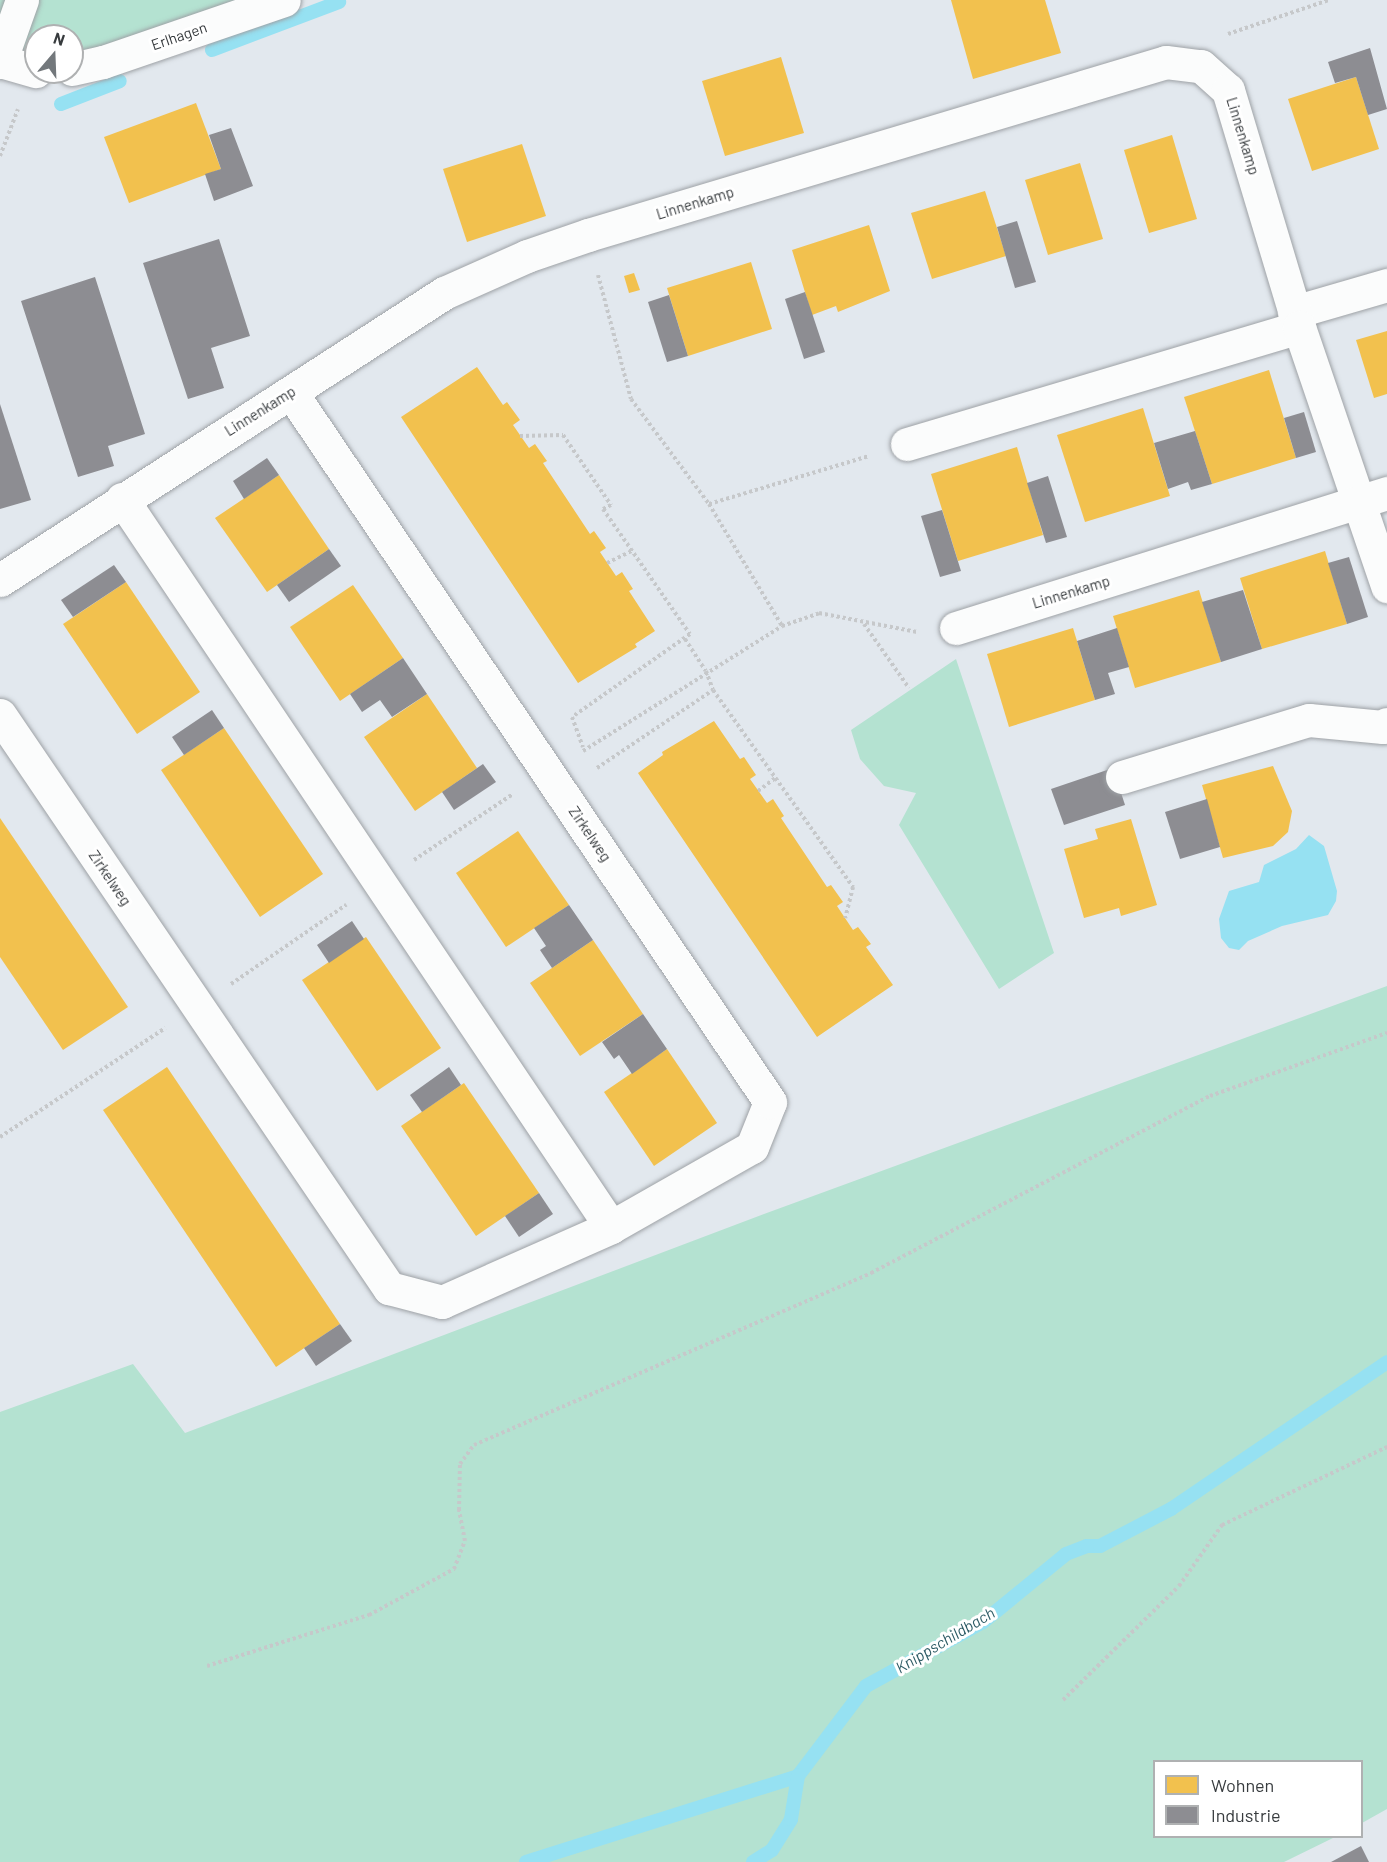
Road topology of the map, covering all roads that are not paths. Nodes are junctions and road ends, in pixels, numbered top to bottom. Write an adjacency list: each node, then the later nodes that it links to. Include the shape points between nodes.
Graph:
1 (22, 0): 3 (street)
2 (284, 0): 4 (street, Erlhagen)
3 (0, 61): 5 (street)
4 (84, 66)
5 (24, 68)
6 (1387, 285): 7 (street)
7 (1297, 320): 8 (street, Linnenkamp, via 1228,90 1201,66 1166,62 526,256 444,293); 9 (street); 10 (street, Linnenkamp)
8 (291, 392): 11 (street, Linnenkamp); 18 (street, Zirkelweg, via 770,1102 752,1147)
9 (907, 444)
10 (1373, 498): 13 (street, Linnenkamp); 14 (street, Linnenkamp)
11 (122, 499): 12 (street, Linnenkamp); 18 (street)
12 (0, 580)
13 (1387, 586)
14 (956, 628)
15 (0, 715): 18 (street, Zirkelweg, via 388,1288 442,1302)
16 (1386, 720): 17 (street, via 1309,720)
17 (1122, 777)
18 (611, 1227)

